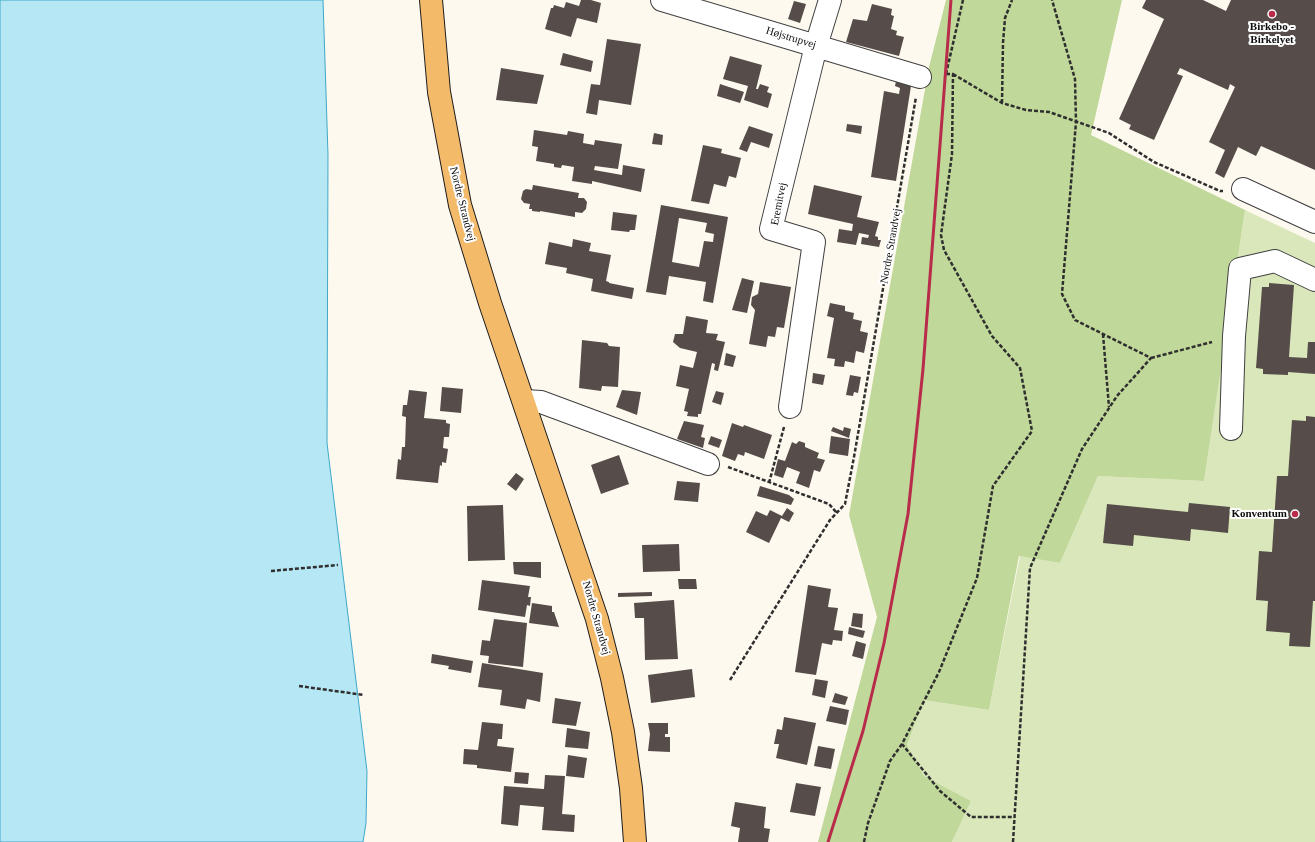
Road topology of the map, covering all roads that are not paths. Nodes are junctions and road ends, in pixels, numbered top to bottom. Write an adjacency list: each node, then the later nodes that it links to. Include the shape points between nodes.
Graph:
1 (431, 0): 9 (main road, Nordre Strandvej, via 439,92 460,205)
2 (662, 0): 4 (street, Højstrupvej)
3 (830, 0): 4 (street, Eremitvej)
4 (816, 46): 5 (street, Højstrupvej); 10 (street, Eremitvej, via 771,229 814,242)
5 (920, 77)
6 (1243, 189): 7 (street)
7 (1315, 222)
8 (1315, 280): 11 (street, via 1275,261 1240,269 1234,336)
9 (524, 401): 12 (street, via 541,402); 13 (main road, Nordre Strandvej, via 606,650 626,753)
10 (790, 407)
11 (1231, 429)
12 (708, 464)
13 (635, 842)

